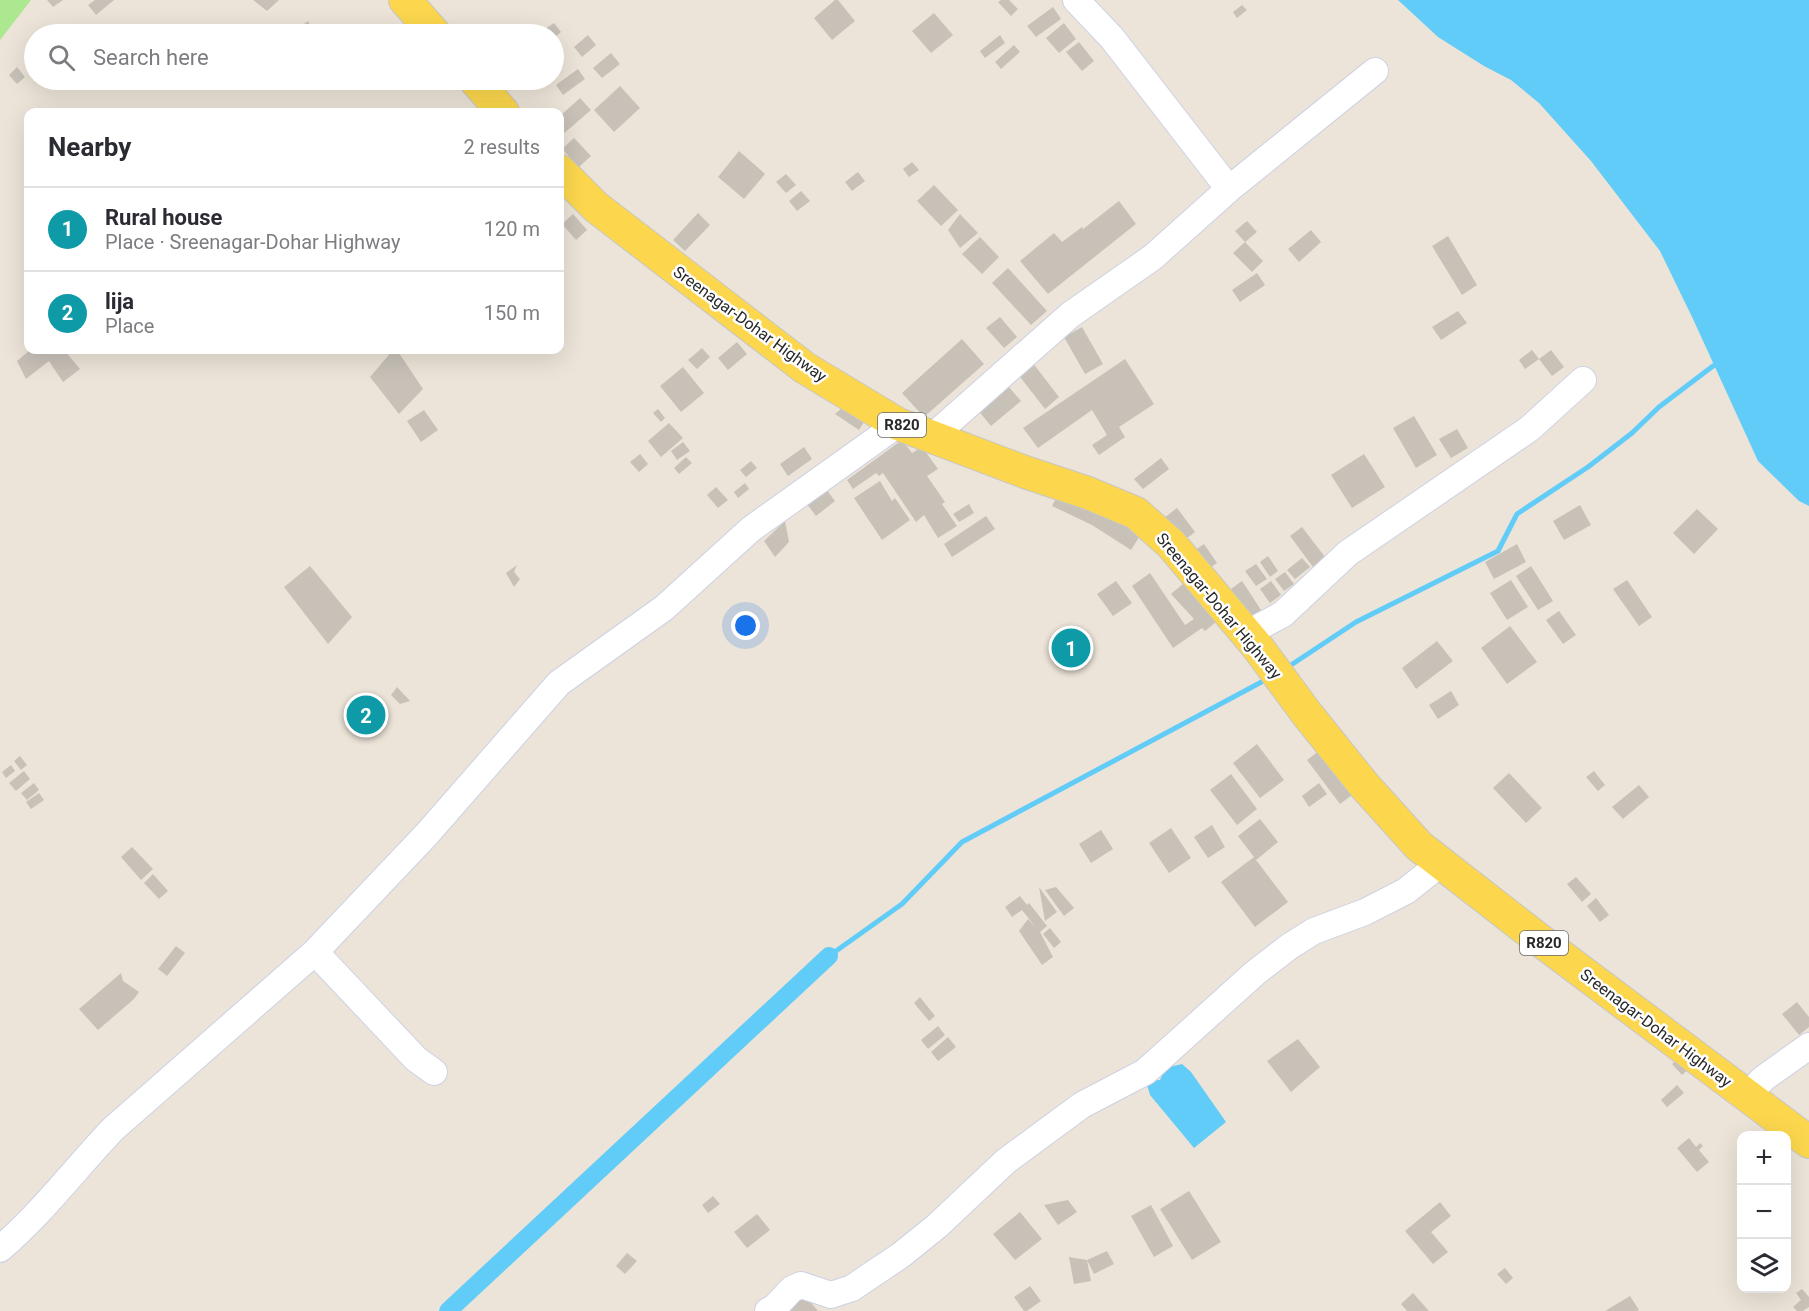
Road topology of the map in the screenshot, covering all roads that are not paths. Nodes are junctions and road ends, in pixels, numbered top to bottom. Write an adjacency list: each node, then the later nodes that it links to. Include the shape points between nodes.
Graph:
1 (405, 0): 3 (main road)
2 (1076, 0): 8 (street, via 1112,38)
3 (426, 24)
4 (1375, 71): 8 (street)
5 (484, 90): 6 (main road)
6 (500, 108)
7 (564, 175): 10 (main road, Sreenagar-Dohar Highway / R820, via 596,207 805,368)
8 (1229, 189): 11 (street, via 1153,257 1070,315)
9 (1583, 380): 12 (street, via 1529,429 1348,553)
10 (898, 424): 11 (main road, Sreenagar-Dohar Highway / R820); 14 (street, via 751,529 664,608 559,683 427,834)
11 (932, 437): 12 (main road, Sreenagar-Dohar Highway / R820, via 1136,513 1171,544)
12 (1251, 640): 13 (main road, Sreenagar-Dohar Highway / R820, via 1364,784 1419,846)
13 (1441, 863): 17 (main road, Sreenagar-Dohar Highway / R820); 20 (street, via 1406,891 1314,931 1290,946 1145,1072 1082,1105 1015,1154 937,1226 862,1281 831,1294 801,1285)
14 (315, 952): 16 (street, via 416,1059); 19 (street, via 113,1129 23,1229)
15 (1809, 1046): 17 (street)
16 (434, 1072)
17 (1746, 1096): 18 (main road, Sreenagar-Dohar Highway / R820)
18 (1809, 1142)
19 (0, 1249)
20 (768, 1311)

